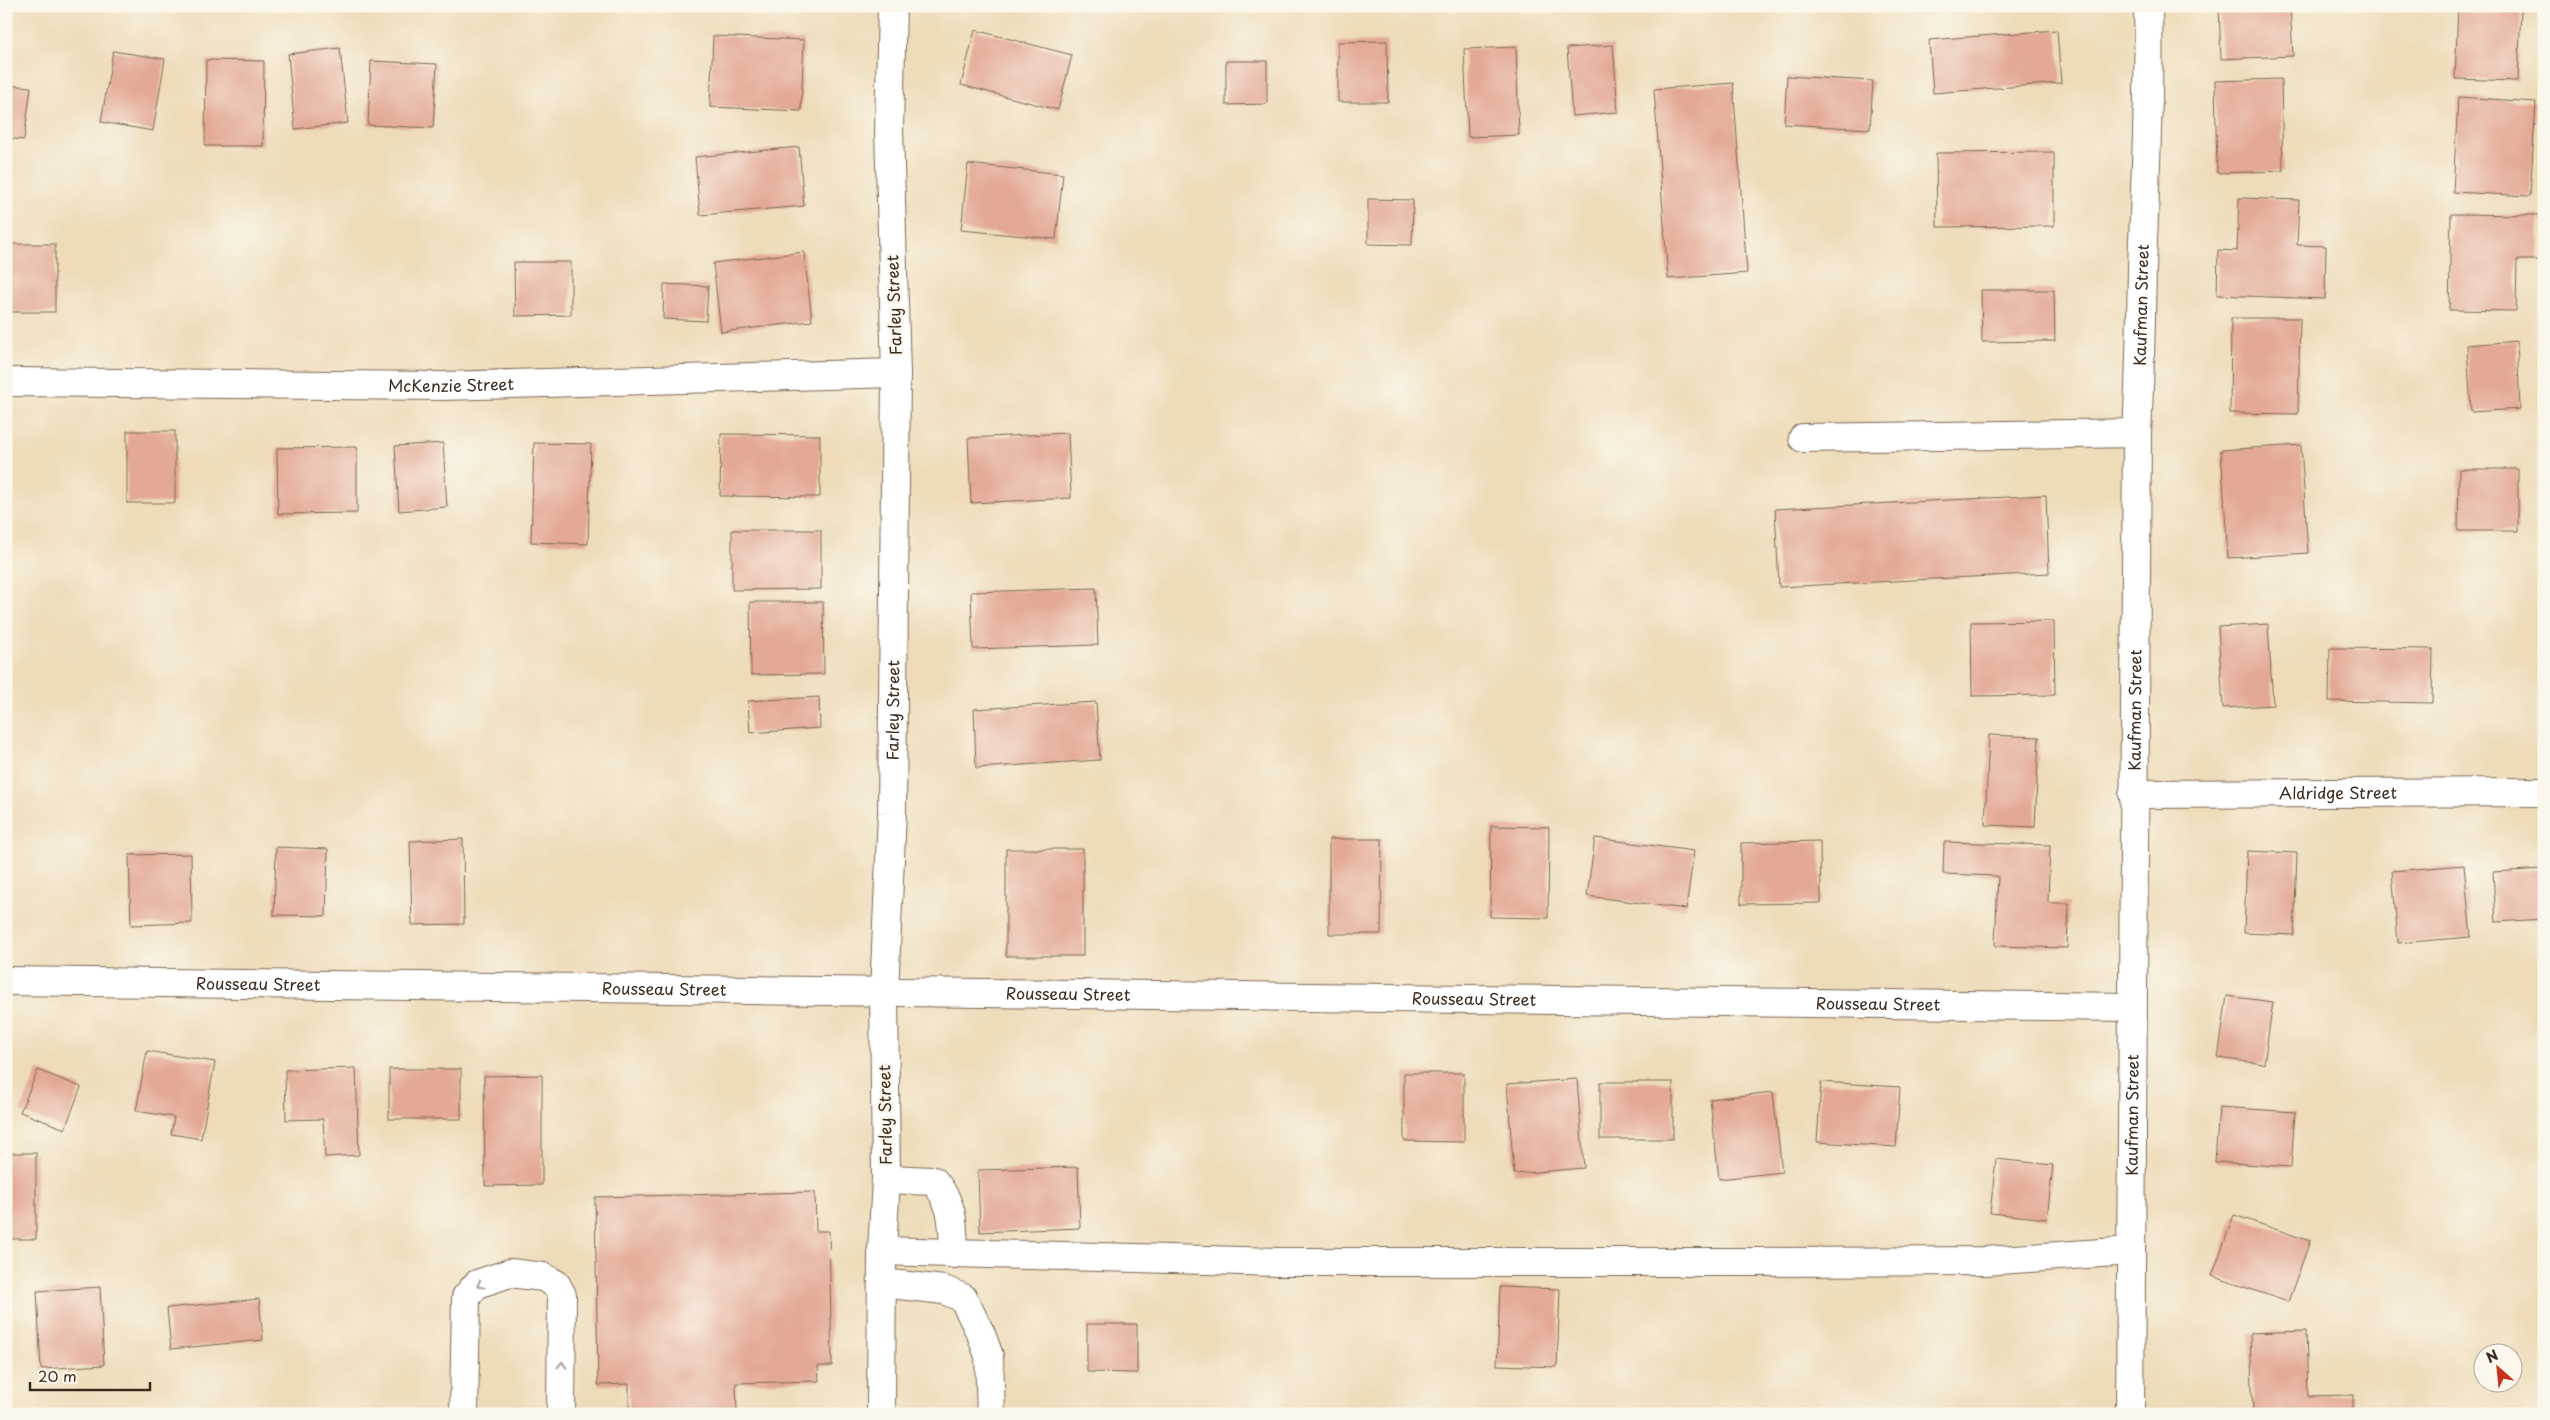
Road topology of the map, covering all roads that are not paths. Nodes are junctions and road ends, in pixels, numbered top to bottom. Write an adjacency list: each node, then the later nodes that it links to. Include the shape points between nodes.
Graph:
1 (892, 6): 3 (street, Farley Street, via 888,130)
2 (2148, 6): 5 (street, Kaufman Street, via 2150,76)
3 (896, 373): 4 (street, McKenzie Street, via 442,386); 10 (street, Farley Street, via 892,813)
4 (6, 382)
5 (2137, 433): 6 (street); 8 (street, Kaufman Street)
6 (1803, 438)
7 (2544, 792): 8 (street, Aldridge Street)
8 (2133, 794): 11 (street, Kaufman Street)
9 (6, 981): 10 (street, Rousseau Street)
10 (884, 993): 11 (street, Rousseau Street); 12 (street, Farley Street)
11 (2131, 1006): 14 (street, Kaufman Street)
12 (886, 1179): 13 (street, Farley Street); 15 (street, via 934,1180 946,1196 953,1223)
13 (882, 1251): 15 (street); 16 (street, Farley Street)
14 (2130, 1251): 15 (street, via 1985,1261 1785,1262 1278,1262); 21 (street, Kaufman Street)
15 (954, 1254)
16 (882, 1283): 19 (street, Farley Street); 20 (street, via 944,1290 963,1298 989,1356)
17 (464, 1414): 18 (street, one-way to 17, via 562,1295 556,1284 543,1277 510,1273 477,1284 466,1298)
18 (561, 1414)
19 (881, 1414)
20 (991, 1414)
21 (2130, 1414)

